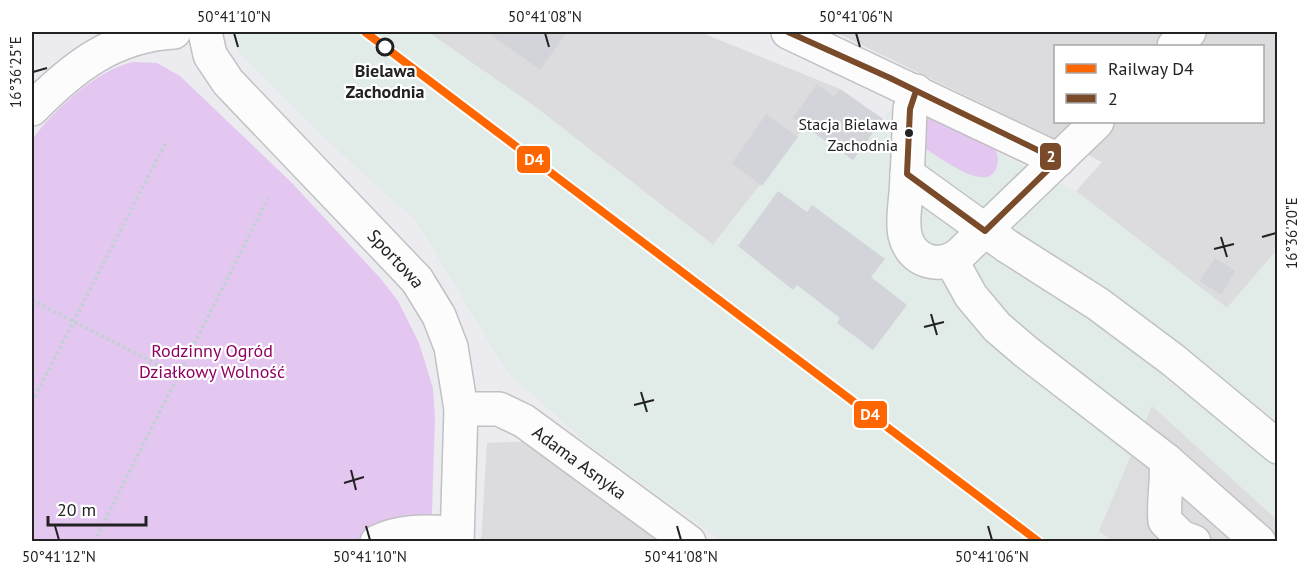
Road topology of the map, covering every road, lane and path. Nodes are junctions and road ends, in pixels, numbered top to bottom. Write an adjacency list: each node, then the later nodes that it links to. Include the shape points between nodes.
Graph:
1 (174, 32): 8 (street, via 135,37 105,50 71,74)
2 (205, 32): 20 (street, Sportowa, via 210,55 228,82 417,280 439,316 451,347)
3 (788, 32): 5 (street)
4 (1189, 32): 6 (street)
5 (833, 40): 7 (street)
6 (1175, 45)
7 (916, 91): 11 (street); 12 (street, via 910,106)
8 (32, 110)
9 (1096, 123): 11 (street)
10 (166, 142): 17 (path)
11 (1058, 160): 14 (street)
12 (907, 174): 14 (street); 15 (street, via 904,230 909,247 928,261)
13 (268, 198): 18 (path)
14 (985, 231): 15 (street); 21 (street, via 1098,304)
15 (951, 260): 22 (street, via 971,296 998,327)
16 (32, 300): 17 (path)
17 (73, 321): 18 (path); 19 (path)
18 (178, 375): 24 (path)
19 (32, 402)
20 (461, 409): 23 (street, Sportowa); 26 (street, Adama Asnyka, via 500,410 524,421)
21 (1278, 447)
22 (1166, 460): 27 (street, via 1165,521 1181,537); 28 (street)
23 (457, 537): 25 (street, via 406,532)
24 (94, 542)
25 (377, 542)
26 (689, 542)
27 (1194, 542)
28 (1259, 542)

